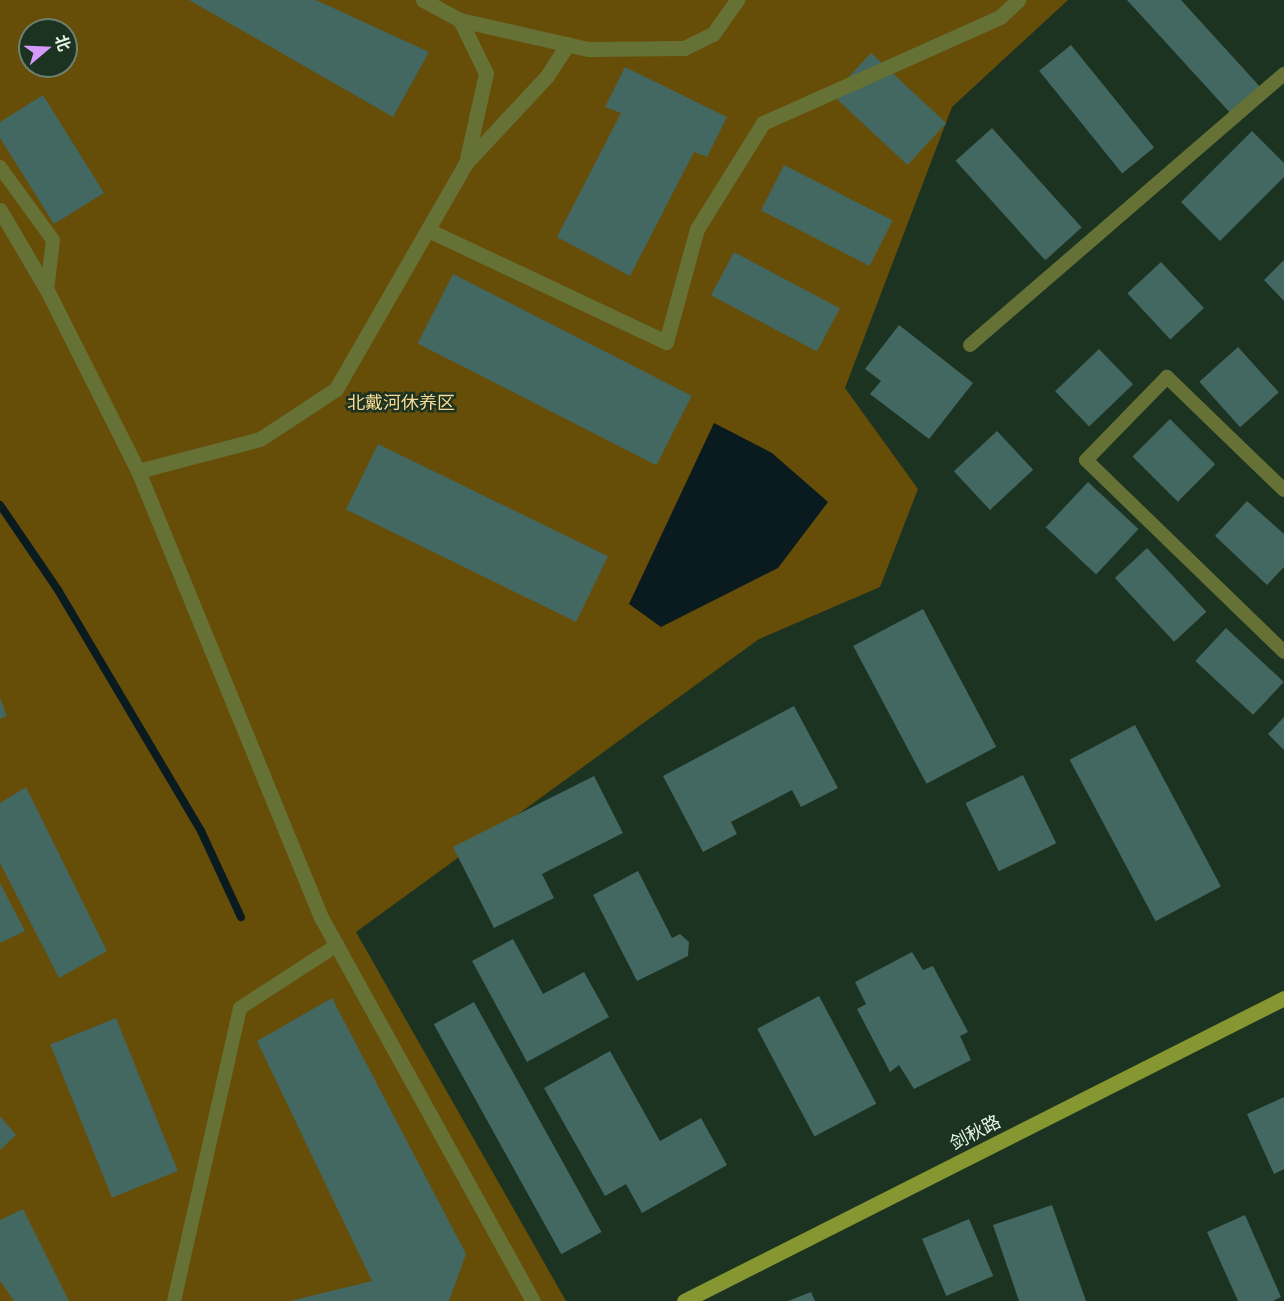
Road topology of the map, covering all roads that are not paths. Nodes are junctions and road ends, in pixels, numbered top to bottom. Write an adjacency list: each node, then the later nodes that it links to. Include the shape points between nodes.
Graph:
1 (423, 0): 4 (street)
2 (737, 0): 5 (street, via 713,34 684,48)
3 (1018, 0): 10 (street, via 1000,17 763,123 697,229 666,342)
4 (460, 20): 5 (street); 7 (street, via 486,73)
5 (568, 44): 7 (street, via 548,76)
6 (1284, 74): 12 (lane)
7 (466, 163): 10 (street)
8 (0, 166): 11 (lane, via 52,240)
9 (0, 210): 11 (street)
10 (428, 230): 13 (street, via 336,389 260,439)
11 (47, 290): 13 (street)
12 (970, 345)
13 (138, 471): 16 (street)
14 (1284, 490): 15 (lane, via 1167,377 1086,460)
15 (1284, 652)
16 (336, 945): 18 (lane, via 240,1008); 19 (street)
17 (1283, 1002): 20 (main road, 剑秋路)
18 (174, 1301)
19 (533, 1301)
20 (684, 1301)

